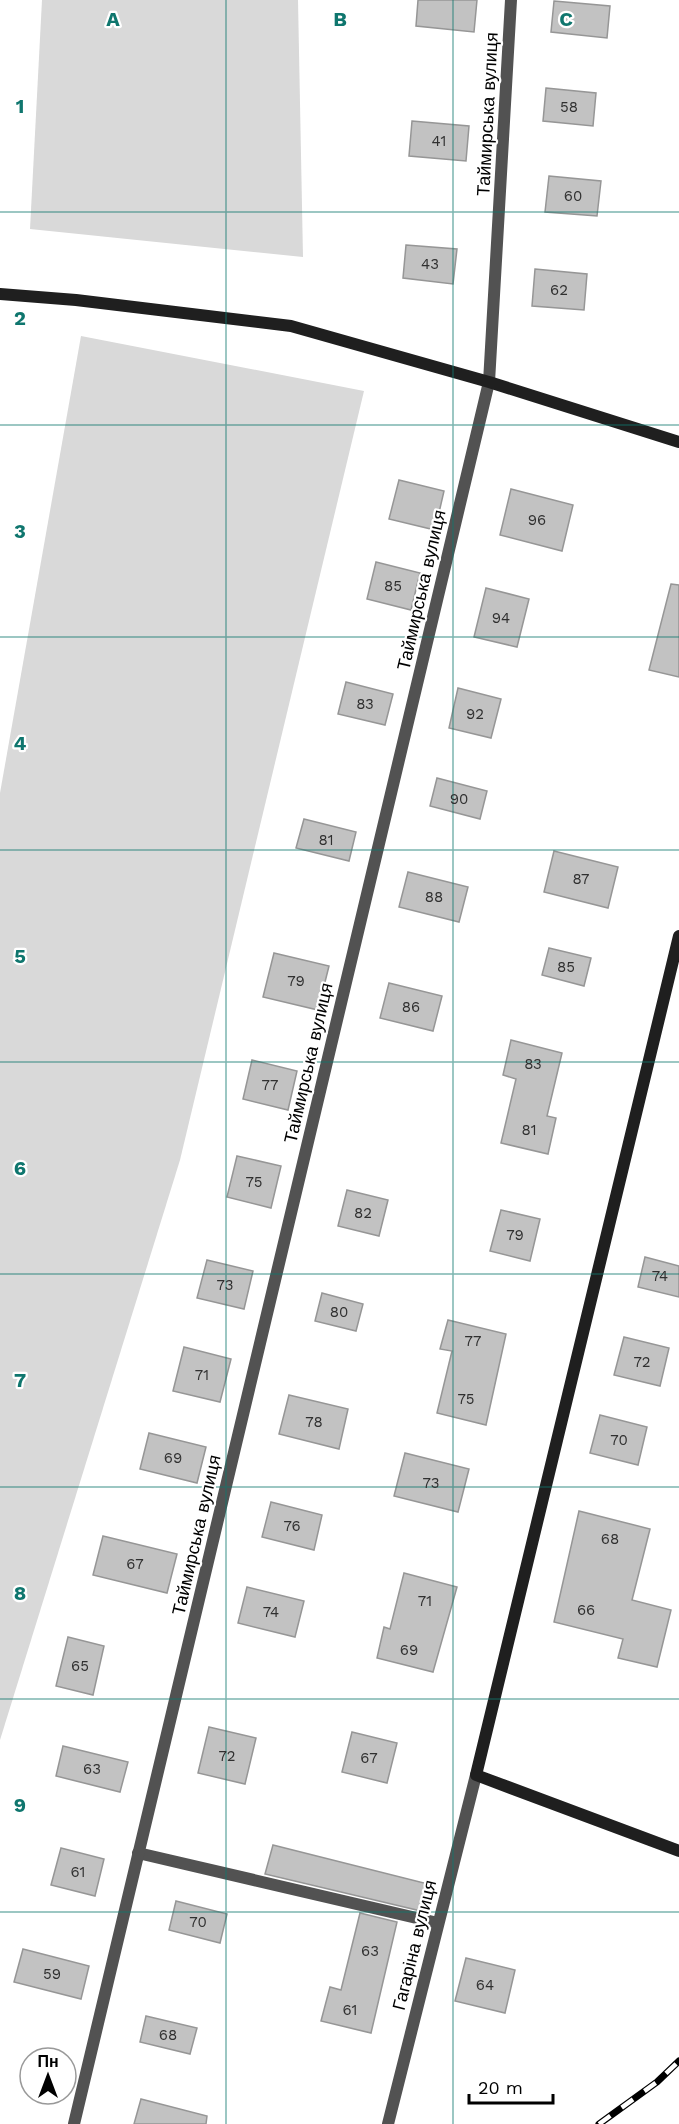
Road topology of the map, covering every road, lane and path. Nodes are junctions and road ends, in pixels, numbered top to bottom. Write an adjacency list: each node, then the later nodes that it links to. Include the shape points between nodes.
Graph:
1 (512, 0): 3 (street, Таймирська вулиця)
2 (0, 294): 3 (main road, via 291,326)
3 (489, 382): 4 (main road); 8 (street, Таймирська вулиця)
4 (679, 442)
5 (679, 936): 6 (main road)
6 (476, 1774): 7 (main road); 9 (street, Гагаріна вулиця)
7 (679, 1851)
8 (138, 1853): 9 (street); 10 (street, Таймирська вулиця)
9 (438, 1923): 11 (street, Гагаріна вулиця)
10 (74, 2124)
11 (388, 2124)

